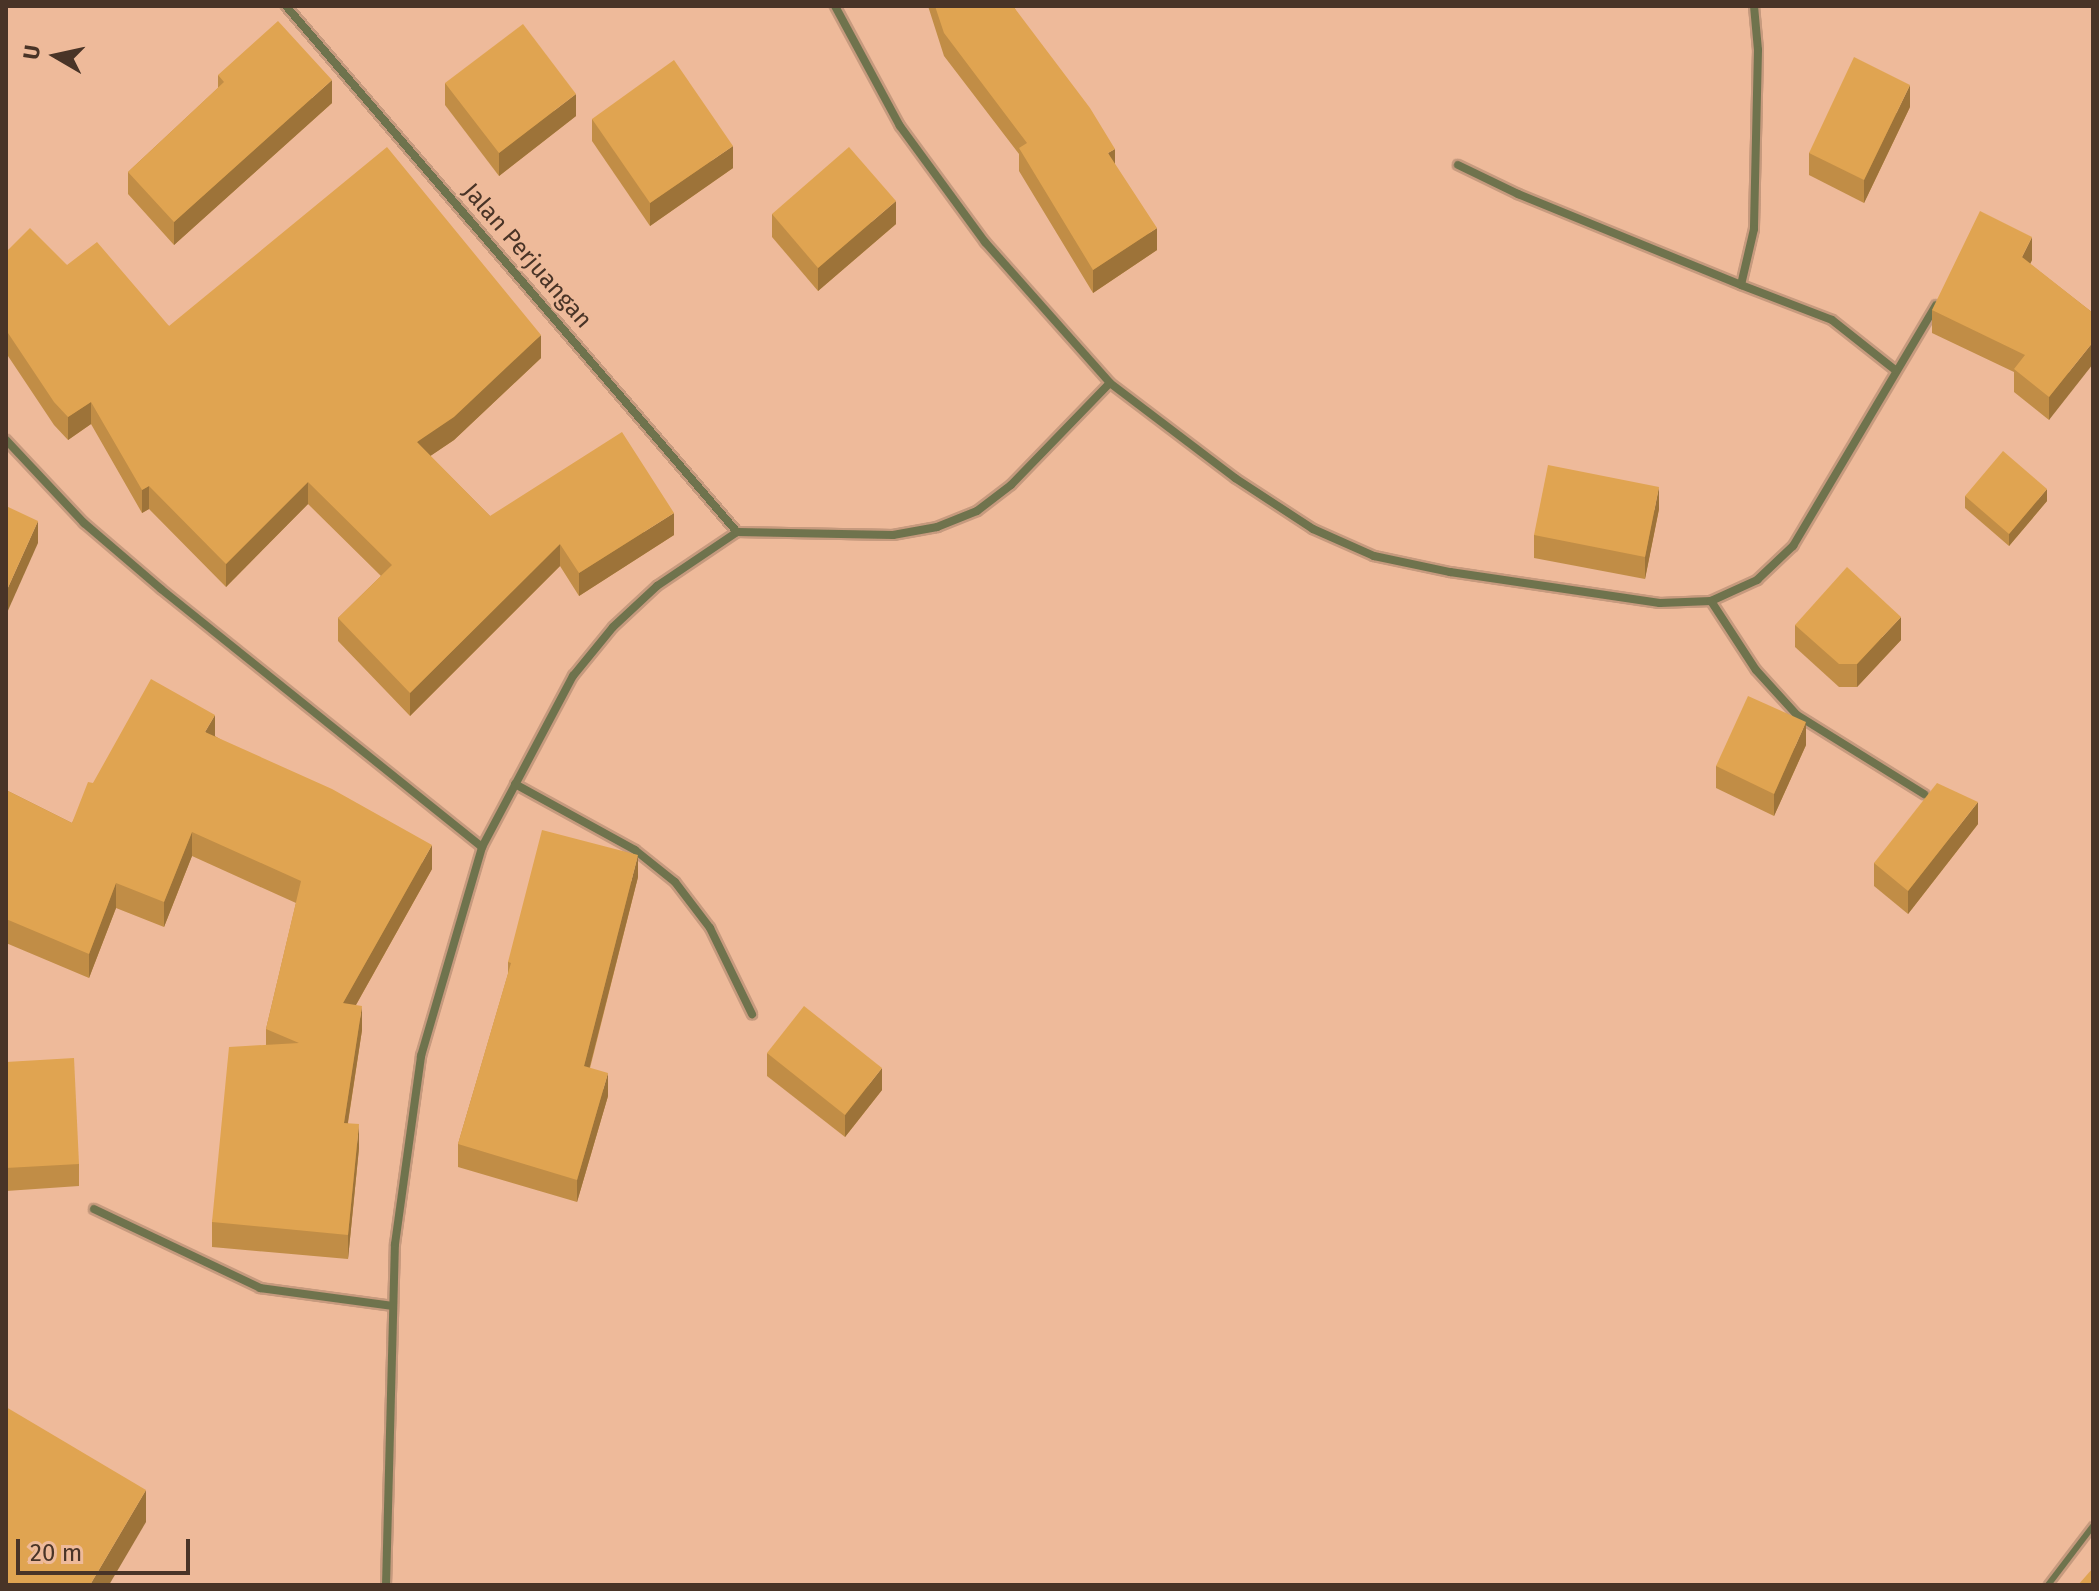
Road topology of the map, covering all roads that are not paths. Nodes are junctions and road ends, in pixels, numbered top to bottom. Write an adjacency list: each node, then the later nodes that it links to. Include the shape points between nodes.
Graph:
1 (286, 6): 10 (street, Jalan Perjuangan)
2 (835, 6): 8 (street, via 900,126 985,242)
3 (1754, 6): 5 (street, via 1754,229)
4 (1458, 165): 5 (street)
5 (1741, 285): 7 (street, via 1832,320)
6 (1942, 293): 7 (street)
7 (1895, 370): 11 (street, via 1793,546 1757,580)
8 (1110, 383): 10 (street, via 1011,485 977,511 950,522 893,535); 11 (street, via 1235,478 1313,529 1374,556 1660,603)
9 (6, 440): 14 (street, via 84,523 128,561)
10 (737, 532): 12 (street, via 657,586 613,627 573,676)
11 (1711, 601): 13 (street, via 1756,670 1797,715)
12 (515, 784): 14 (street); 15 (street, via 635,850 675,882 710,928)
13 (1924, 794)
14 (482, 847): 17 (street, via 421,1056 395,1244)
15 (752, 1014)
16 (94, 1209): 17 (street, via 260,1288)
17 (393, 1306): 19 (street)
18 (2093, 1526): 20 (lane)
19 (386, 1585)
20 (2048, 1585)

